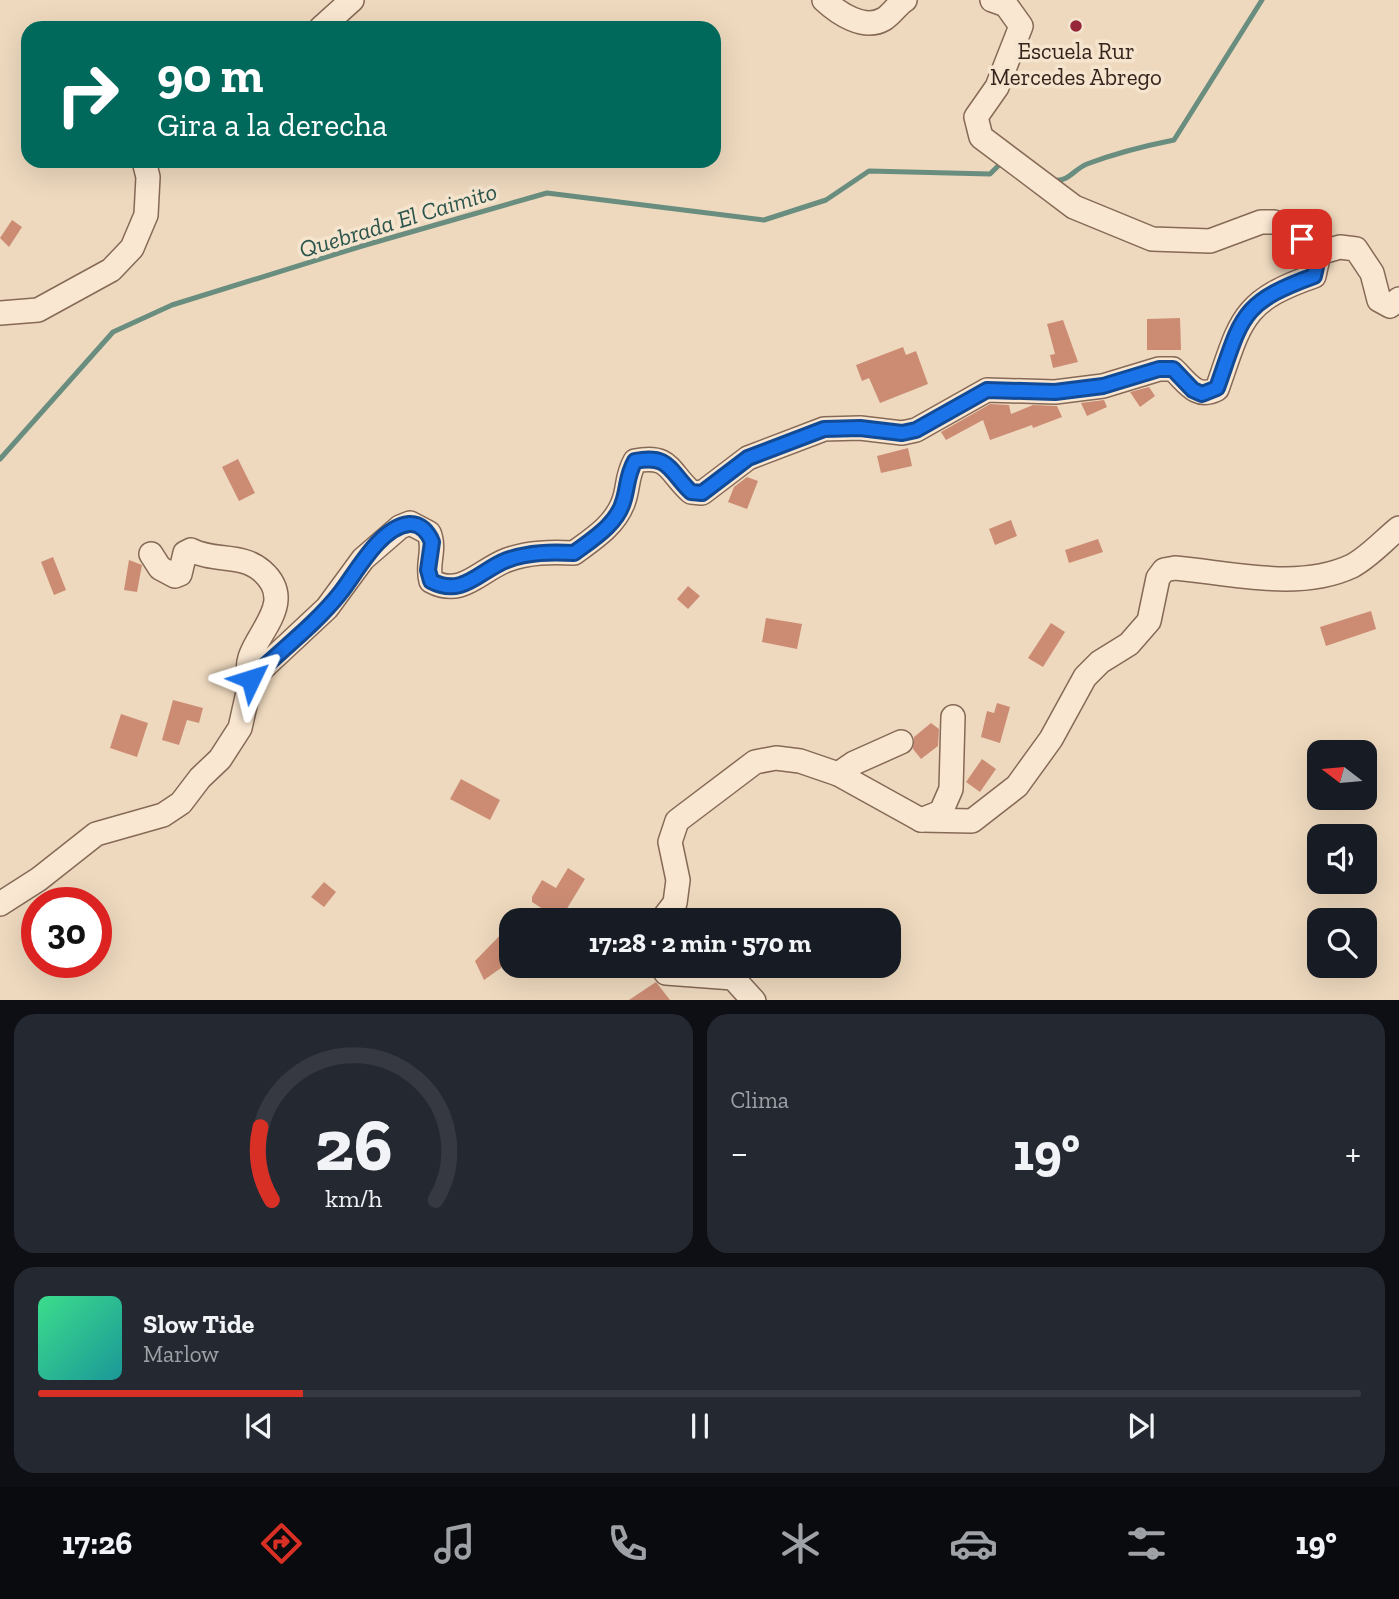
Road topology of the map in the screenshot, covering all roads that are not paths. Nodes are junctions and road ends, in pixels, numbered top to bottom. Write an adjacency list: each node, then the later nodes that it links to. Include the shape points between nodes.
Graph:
1 (352, 0): 5 (street)
2 (824, 0): 3 (street, via 841,16 866,22 882,20)
3 (905, 0)
4 (992, 0): 7 (street, via 1006,5 1021,26 997,87 976,117 981,137 1074,208 1152,239 1210,241 1261,222 1274,222 1286,226)
5 (329, 21)
6 (146, 168): 9 (street, via 146,215 132,248 111,270 38,310)
7 (1319, 253): 8 (street, via 1340,247 1356,249 1372,273 1379,300 1390,306); 12 (street, via 1314,276 1263,298 1241,322 1217,388 1211,392 1193,390 1173,369 1055,392 987,390 916,430 816,432 748,458 702,493 691,492 669,465 654,457 635,461 615,519 574,553 544,552 506,560 471,582 451,587 431,581 432,542 423,528 410,523 363,559 327,608)
8 (1399, 299)
9 (0, 313)
10 (1399, 528): 16 (street, via 1355,564 1304,580 1164,570 1149,621 1129,644 1085,677 1051,739 1017,786 972,821)
11 (151, 554): 12 (street, via 160,569 175,576 180,574 185,553 191,550 204,557 247,562 268,578 274,590 273,617 249,655)
12 (251, 679): 17 (street, via 240,728 220,760 181,803 163,815 96,834)
13 (953, 718): 16 (street, via 951,789 942,812)
14 (901, 742): 15 (street)
15 (838, 774): 16 (street); 18 (street, via 800,761 776,758 755,762 677,821 670,842 678,880)
16 (921, 820)
17 (0, 904)
18 (671, 908)
19 (733, 978): 20 (street)
20 (754, 1000)

